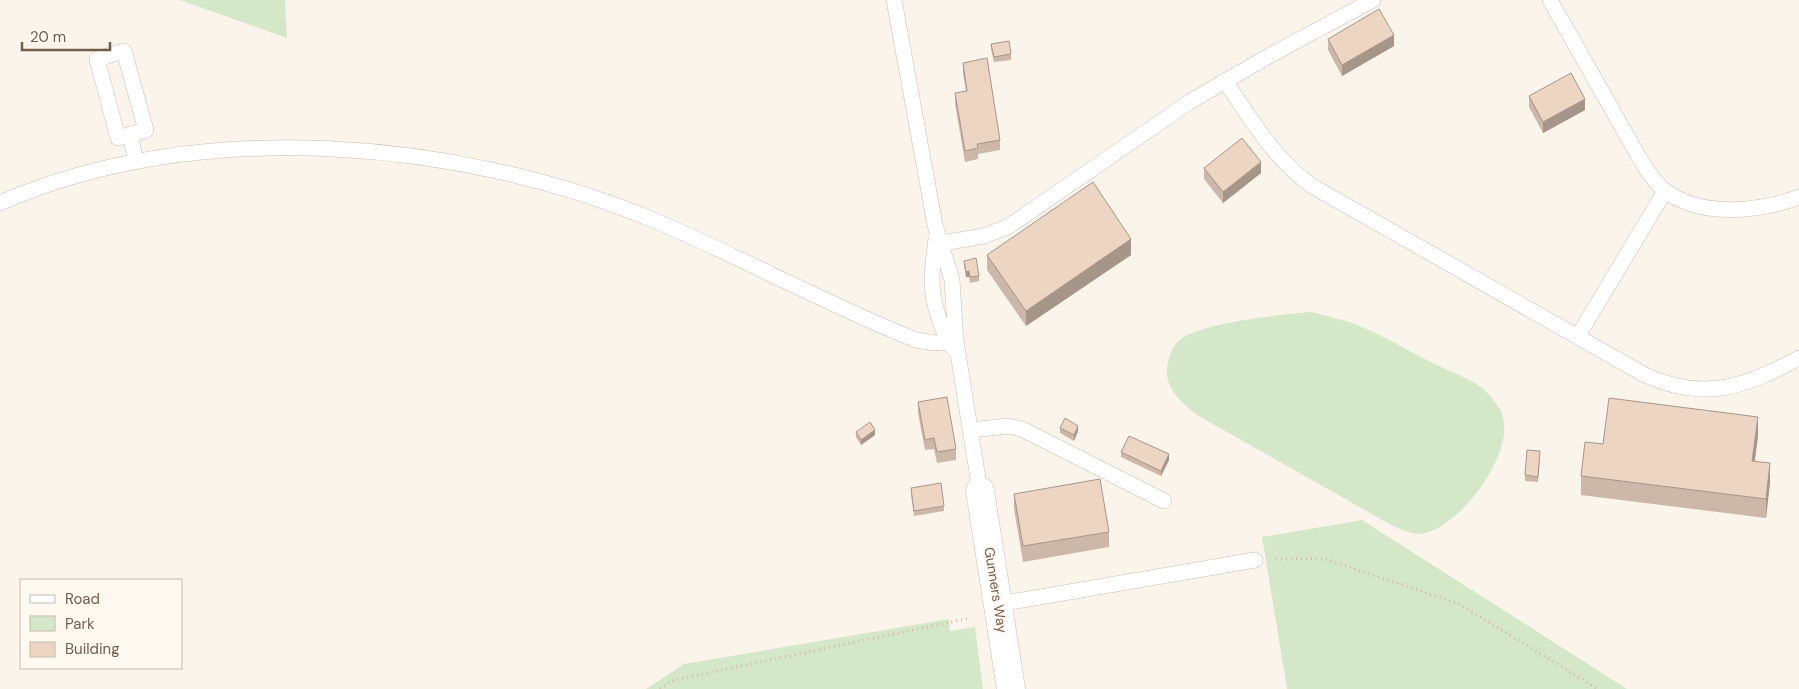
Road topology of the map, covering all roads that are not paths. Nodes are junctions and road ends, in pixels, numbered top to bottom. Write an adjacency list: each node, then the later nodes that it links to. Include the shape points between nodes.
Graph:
1 (894, 0): 10 (lane)
2 (1373, 0): 4 (lane)
3 (1550, 0): 7 (lane, via 1649,175)
4 (1225, 81): 10 (lane, via 1009,226 979,238); 11 (lane, via 1262,137 1302,180)
5 (130, 134): 5 (lane, via 146,130 124,51 97,59 118,138); 6 (lane)
6 (136, 162): 9 (lane, via 65,179); 12 (lane, via 210,152 290,148 384,153 459,163 551,185 633,213 909,338)
7 (1665, 191): 8 (lane, via 1686,201 1724,210 1765,206); 11 (lane)
8 (1799, 197)
9 (0, 203)
10 (938, 244): 12 (lane, via 952,280)
11 (1578, 336): 13 (lane, via 1645,375 1685,388 1748,383)
12 (953, 342): 14 (lane, via 960,363)
13 (1799, 358)
14 (971, 430): 15 (lane); 16 (lane, via 1008,426 1022,429)
15 (980, 491): 18 (street, Gunners Way)
16 (1164, 501)
17 (1256, 560): 18 (lane)
18 (998, 604): 19 (street, Gunners Way)
19 (1011, 689)

